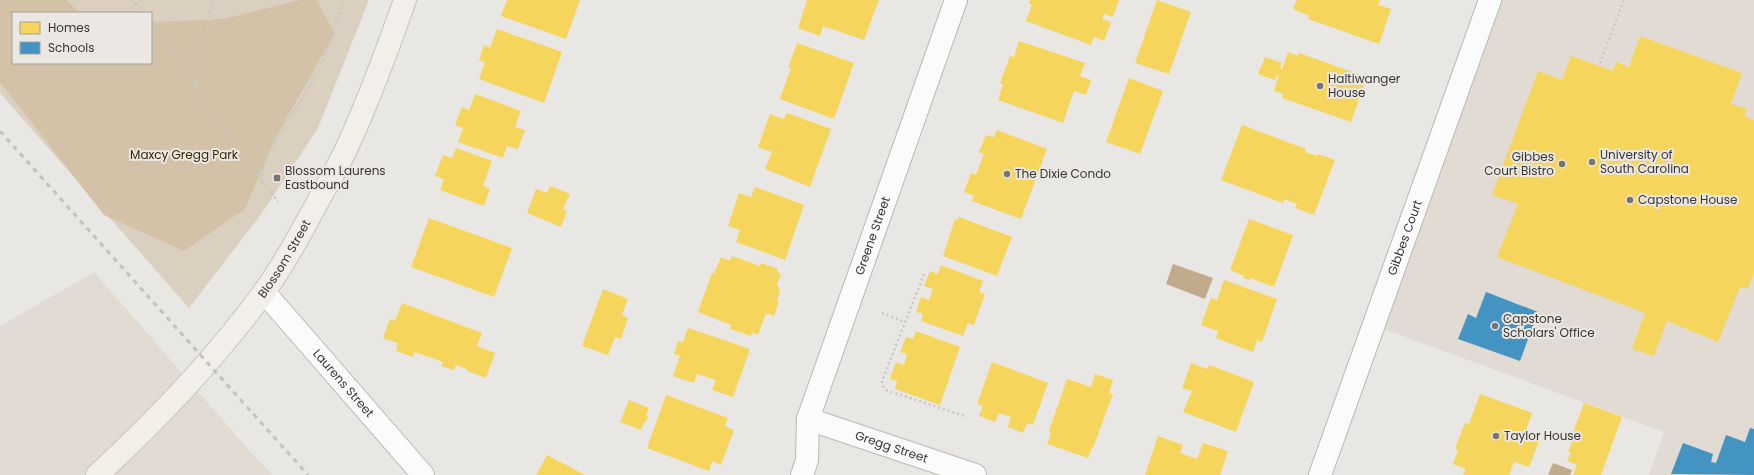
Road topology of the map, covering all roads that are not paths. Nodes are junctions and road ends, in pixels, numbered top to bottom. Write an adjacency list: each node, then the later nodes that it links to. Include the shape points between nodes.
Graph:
1 (405, 0): 4 (main road, Blossom Street, via 349,144 302,231)
2 (956, 0): 5 (street, Greene Street)
3 (1490, 0): 10 (street, Gibbes Court)
4 (264, 292): 6 (main road, Blossom Street, via 181,392); 7 (street, Laurens Street)
5 (808, 419): 8 (street, Greene Street, via 807,460); 9 (street, Gregg Street)
6 (97, 475)
7 (423, 475)
8 (802, 475)
9 (975, 475)
10 (1320, 475)

